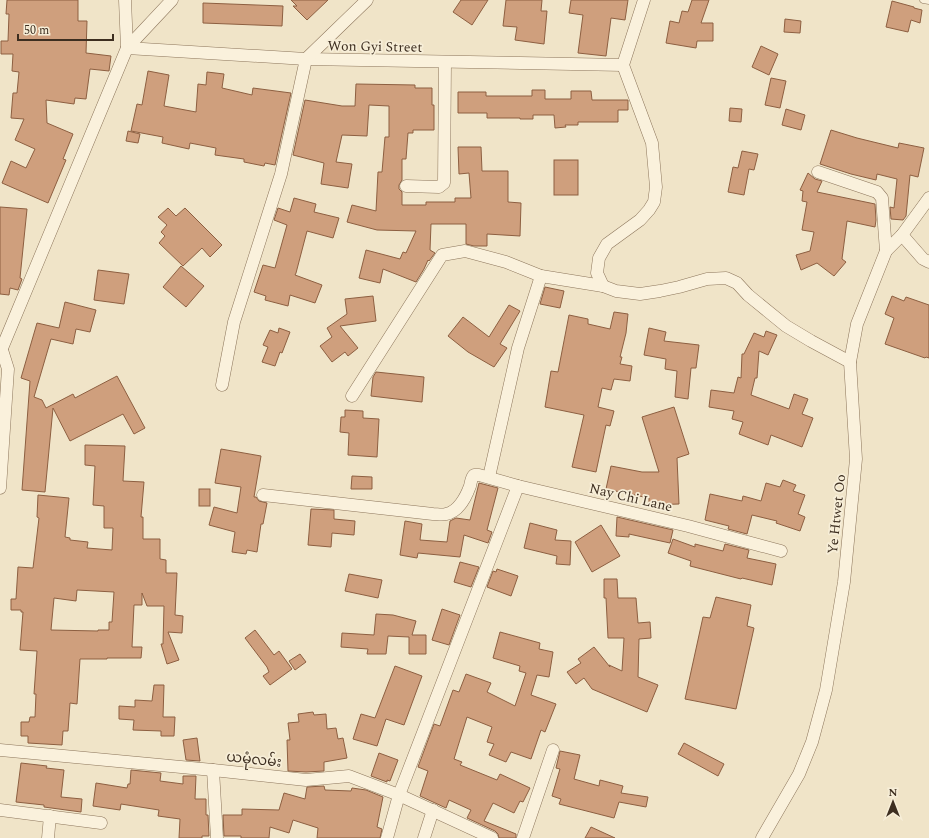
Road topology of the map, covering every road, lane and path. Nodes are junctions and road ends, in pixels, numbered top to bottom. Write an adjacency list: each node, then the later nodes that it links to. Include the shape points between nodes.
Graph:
1 (125, 0): 7 (street)
2 (172, 0): 7 (street)
3 (367, 0): 8 (street)
4 (644, 0): 10 (street)
5 (923, 0): 6 (lane)
6 (929, 1)
7 (127, 48): 8 (street, Won Gyi Street); 19 (street)
8 (306, 59): 9 (street, Won Gyi Street); 21 (street, via 281,174 234,322)
9 (445, 62): 10 (street, Won Gyi Street); 12 (street, via 444,183 440,187)
10 (623, 65): 18 (street, via 652,143 656,187 650,210 607,244 603,251 597,273)
11 (818, 172): 15 (street, via 877,192 882,198)
12 (406, 186)
13 (929, 198): 14 (street, Ye Htwet Oo)
14 (902, 235): 15 (street, Ye Htwet Oo); 16 (street, via 923,260)
15 (886, 251): 20 (street, Ye Htwet Oo, via 857,324)
16 (929, 262)
17 (541, 276): 18 (street); 22 (street, via 506,262 465,251 442,255); 23 (street, via 518,348)
18 (603, 286): 20 (street, via 616,291 640,294 707,279 726,278 737,283 786,326)
19 (1, 351): 25 (street, via 8,369)
20 (850, 362): 42 (street, Ye Htwet Oo, via 856,459 844,582 826,690 812,742 799,774)
21 (222, 385)
22 (352, 396)
23 (489, 477): 24 (street, Nay Chi Lane); 26 (street, Nay Chi Lane, via 474,475 464,499 457,509 447,514)
24 (518, 486): 27 (street, Nay Chi Lane); 31 (street)
25 (0, 488)
26 (264, 495)
27 (781, 551)
28 (0, 750): 30 (street, ယမုံလမ်း)
29 (553, 750): 41 (street)
30 (213, 770): 31 (street, ယမုံလမ်း, via 306,780 349,776); 37 (street)
31 (399, 794): 33 (street, ယမုံလမ်း); 38 (street)
32 (0, 810): 34 (street)
33 (432, 810): 39 (street); 40 (street, ယမုံလမ်း)
34 (50, 816): 35 (street); 36 (street)
35 (102, 823)
36 (48, 838)
37 (216, 838)
38 (386, 838)
39 (424, 838)
40 (492, 838)
41 (523, 838)
42 (762, 838)

